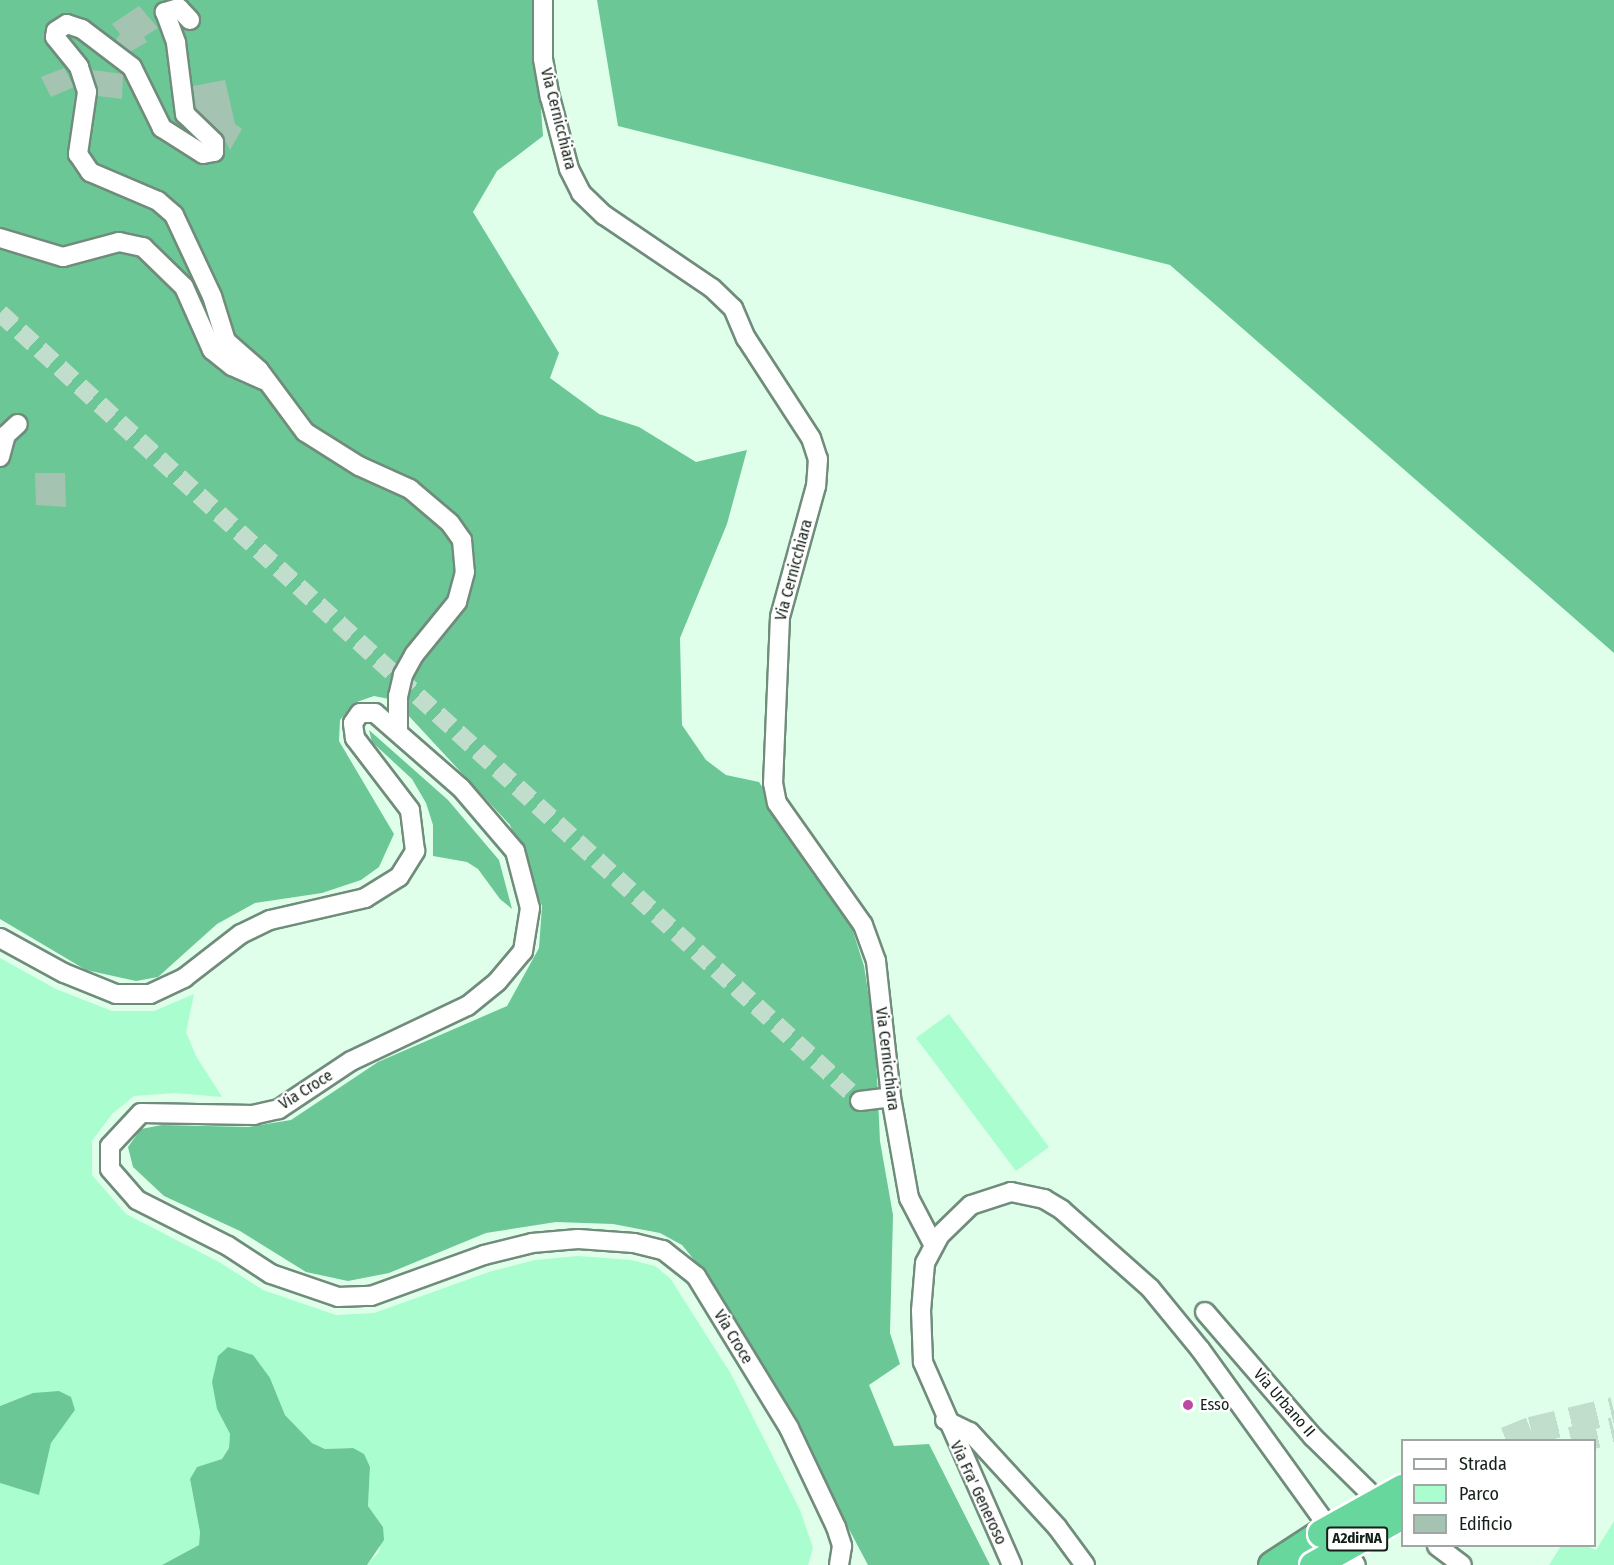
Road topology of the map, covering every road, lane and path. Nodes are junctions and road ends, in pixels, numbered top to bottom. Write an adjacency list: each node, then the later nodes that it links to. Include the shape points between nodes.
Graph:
1 (543, 0): 9 (street, Via Cernicchiara, via 543,59 550,97 569,169 581,193 604,215 712,288 733,308 746,338 811,438 818,459 816,486 780,617 772,783 777,803 863,925 876,961)
2 (190, 20): 4 (street, via 179,8 165,12 176,43 185,114 214,142 214,152 203,154 162,128 132,68 82,29 67,24 56,31 56,37 79,68 87,92 78,154 90,172 158,201 174,215 212,296 226,340)
3 (0, 238): 4 (street, via 63,257 119,242 143,246 184,287 212,350 232,366)
4 (269, 382): 7 (street, via 305,432 359,466 410,489 450,523 462,540 465,572 457,602 414,655 403,675 398,696)
5 (18, 424): 6 (street, via 6,435)
6 (0, 457)
7 (398, 730): 8 (street, Via Croce, via 375,713 360,713 353,723 362,752 398,790 415,827 415,851 399,877 365,898 270,920 241,934 184,978 150,994 116,994 64,973); 18 (street, Via Croce, via 461,788 515,851 530,908 523,951 498,982 467,1006 351,1060 279,1109 254,1115 141,1113 110,1146 110,1169 137,1200 228,1246 271,1274 338,1297 371,1296 484,1255 532,1243 578,1239 634,1242 663,1250 696,1276 789,1428 836,1527 842,1546)
8 (0, 938)
9 (891, 1097): 10 (street); 11 (street, Via Cernicchiara, via 909,1198)
10 (860, 1101)
11 (933, 1244): 13 (street, Via Fra' Generoso, via 924,1273 921,1352); 23 (street, via 971,1205 1011,1192 1044,1199 1081,1224 1150,1288 1200,1349)
12 (1204, 1311): 15 (street, Via Urbano II, via 1313,1437)
13 (945, 1420): 19 (street, Via Fra' Generoso); 20 (street, via 970,1432 1062,1533)
14 (1401, 1489): 21 (highway, A2dirNA, bridge)
15 (1368, 1491)
16 (1401, 1516): 22 (highway, A2dirNA, bridge)
17 (1440, 1547): 24 (street)
18 (839, 1565)
19 (1012, 1565)
20 (1085, 1565)
21 (1272, 1565)
22 (1313, 1565)
23 (1356, 1565)
24 (1462, 1565)

